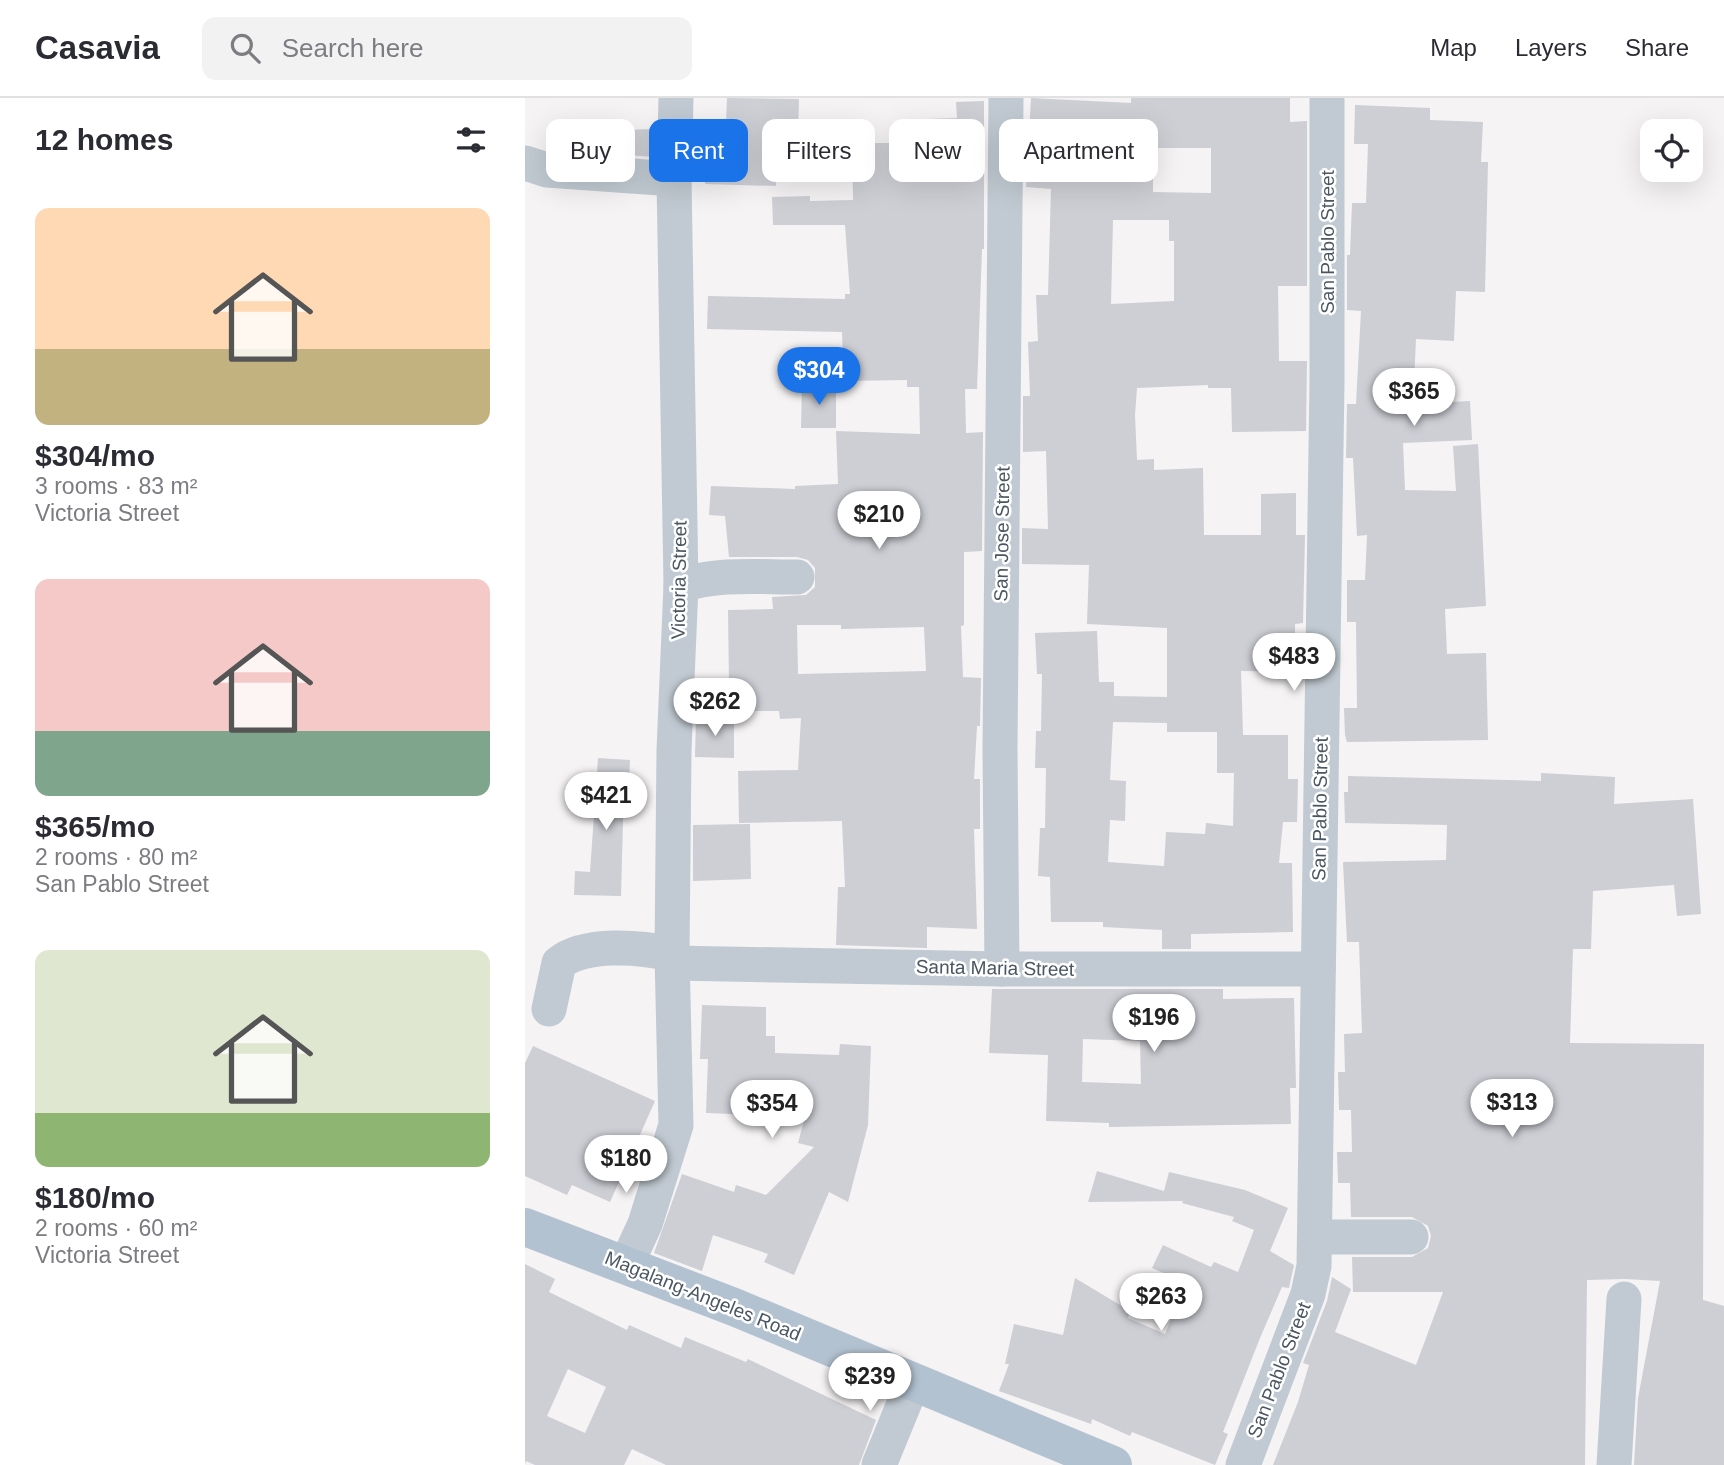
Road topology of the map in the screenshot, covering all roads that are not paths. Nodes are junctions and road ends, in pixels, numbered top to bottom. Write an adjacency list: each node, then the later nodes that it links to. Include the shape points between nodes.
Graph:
1 (676, 98): 4 (street, Victoria Street)
2 (1006, 98): 11 (street, San Jose Street)
3 (1327, 98): 12 (street, San Pablo Street)
4 (675, 119)
5 (525, 163): 6 (street, via 547,170)
6 (649, 177)
7 (674, 182): 9 (street, Victoria Street)
8 (797, 577): 9 (street, via 736,574)
9 (681, 584): 10 (street, Victoria Street)
10 (672, 958): 11 (street, Santa Maria Street); 13 (street, Santa Maria Street, via 636,947 570,954 559,963); 17 (street, Victoria Street, via 676,1125 645,1224)
11 (1002, 969): 12 (street, Santa Maria Street)
12 (1318, 969): 15 (street, San Pablo Street)
13 (549, 1009)
14 (525, 1227): 17 (main road, Magalang-Angeles Road)
15 (1315, 1237): 16 (street); 22 (street, San Pablo Street, via 1308,1294)
16 (1411, 1237)
17 (627, 1264): 19 (main road, Magalang-Angeles Road)
18 (1624, 1299): 23 (street)
19 (913, 1382): 20 (street); 21 (main road, Magalang-Angeles Road)
20 (879, 1465)
21 (1113, 1465)
22 (1243, 1465)
23 (1614, 1465)

